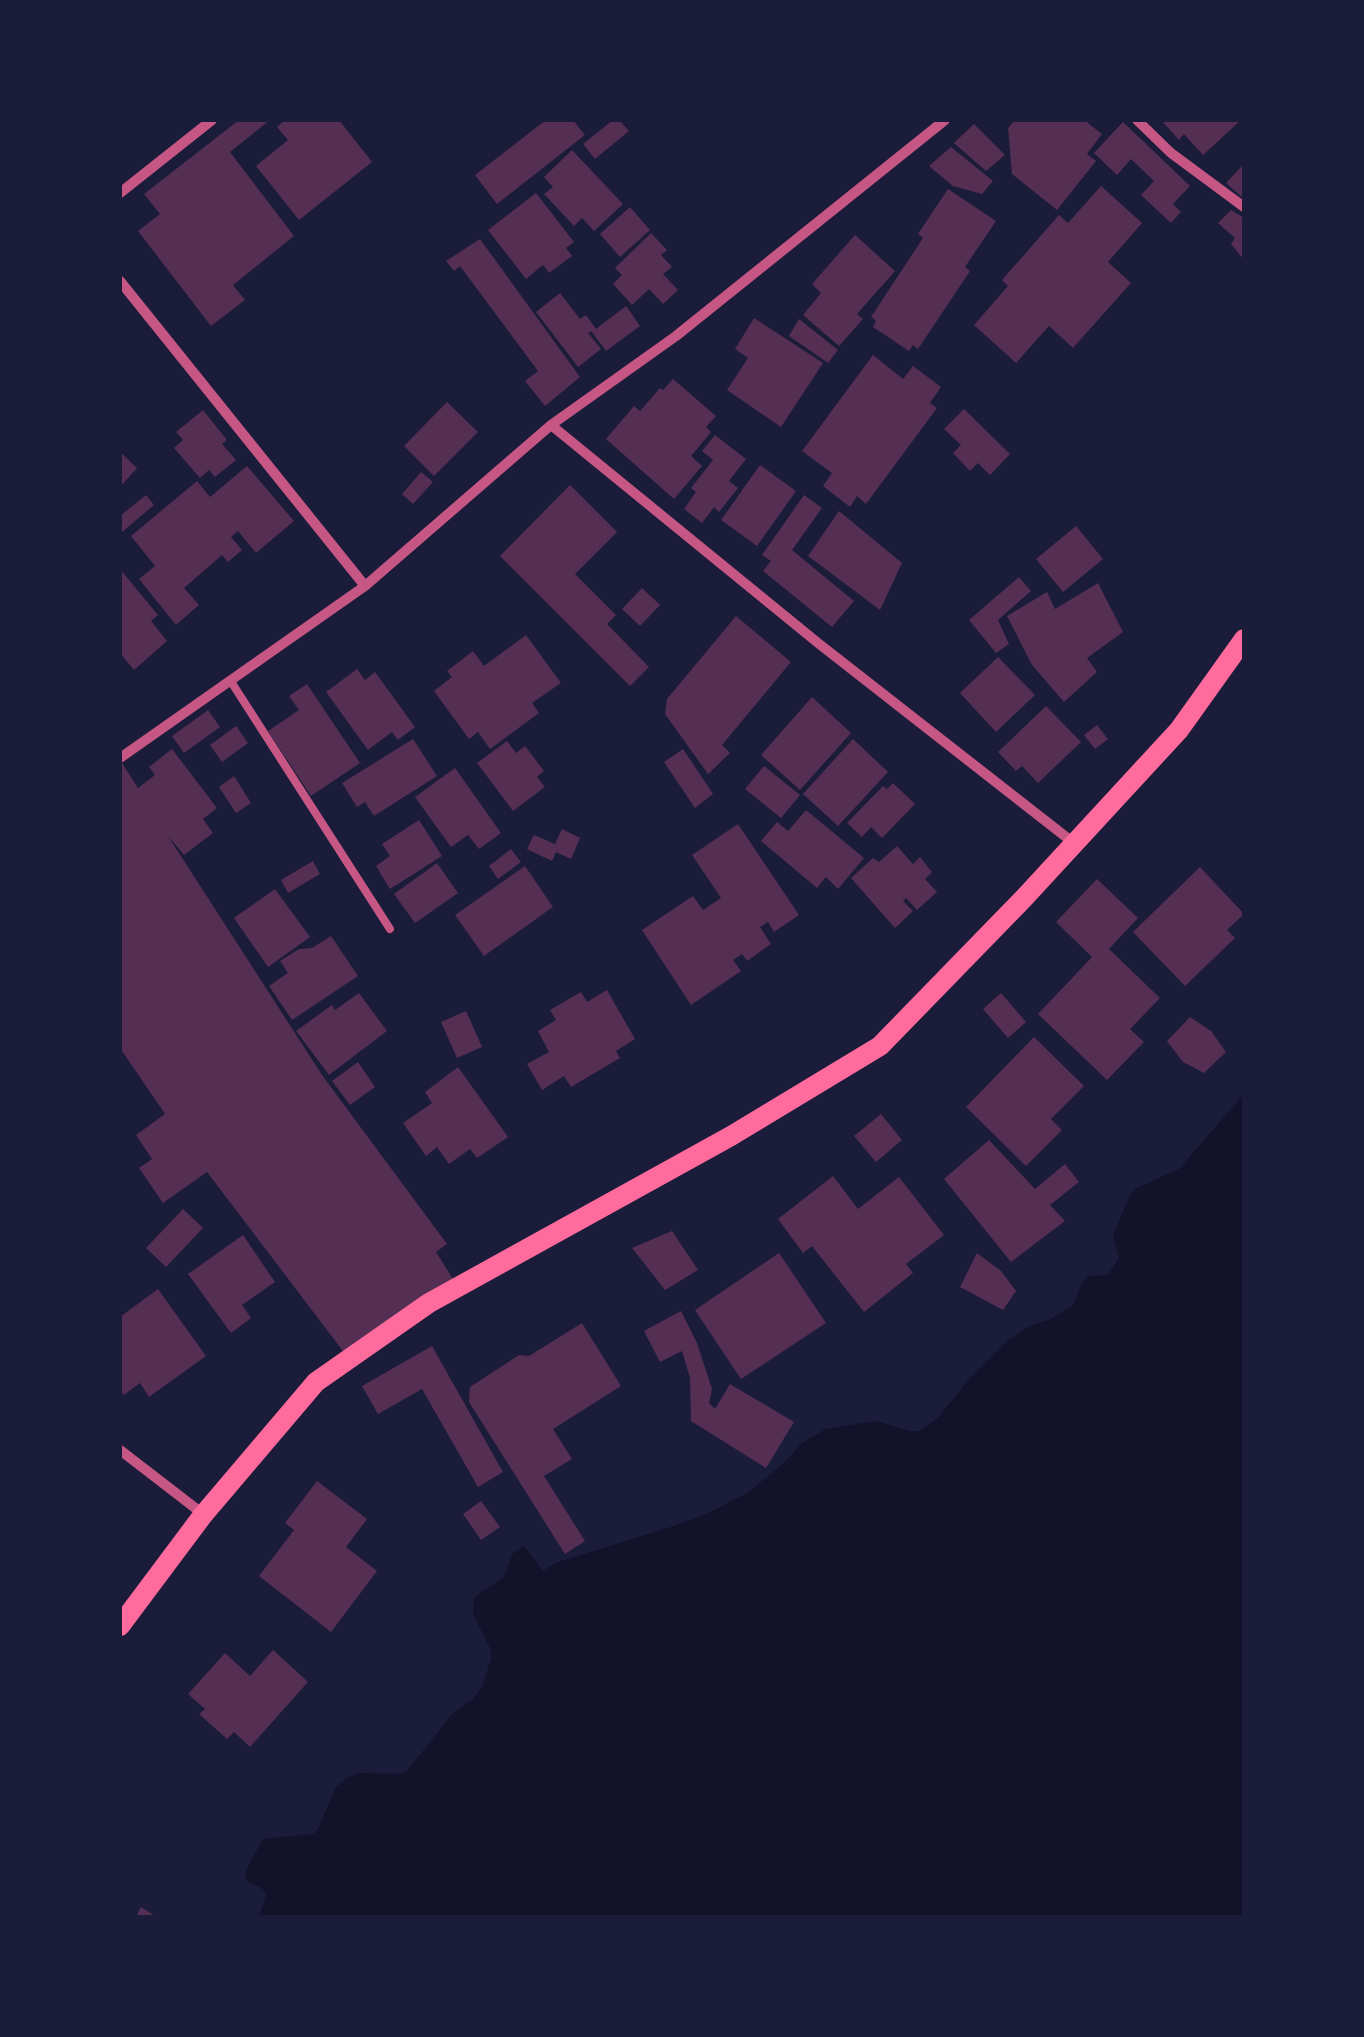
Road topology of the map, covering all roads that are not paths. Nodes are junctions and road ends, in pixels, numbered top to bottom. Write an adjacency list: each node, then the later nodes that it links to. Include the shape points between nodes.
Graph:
1 (212, 120): 4 (street)
2 (945, 120): 7 (street, via 676,336)
3 (1137, 120): 5 (street)
4 (120, 194)
5 (1244, 207)
6 (120, 281): 8 (street)
7 (551, 425): 8 (street); 12 (street)
8 (365, 586): 10 (street)
9 (1244, 639): 12 (main road, via 1179,730)
10 (230, 680): 11 (street); 13 (lane)
11 (120, 758)
12 (1075, 844): 15 (main road, via 880,1046 413,1314 316,1382)
13 (390, 929)
14 (120, 1450): 15 (street)
15 (203, 1515): 16 (main road)
16 (120, 1626)

